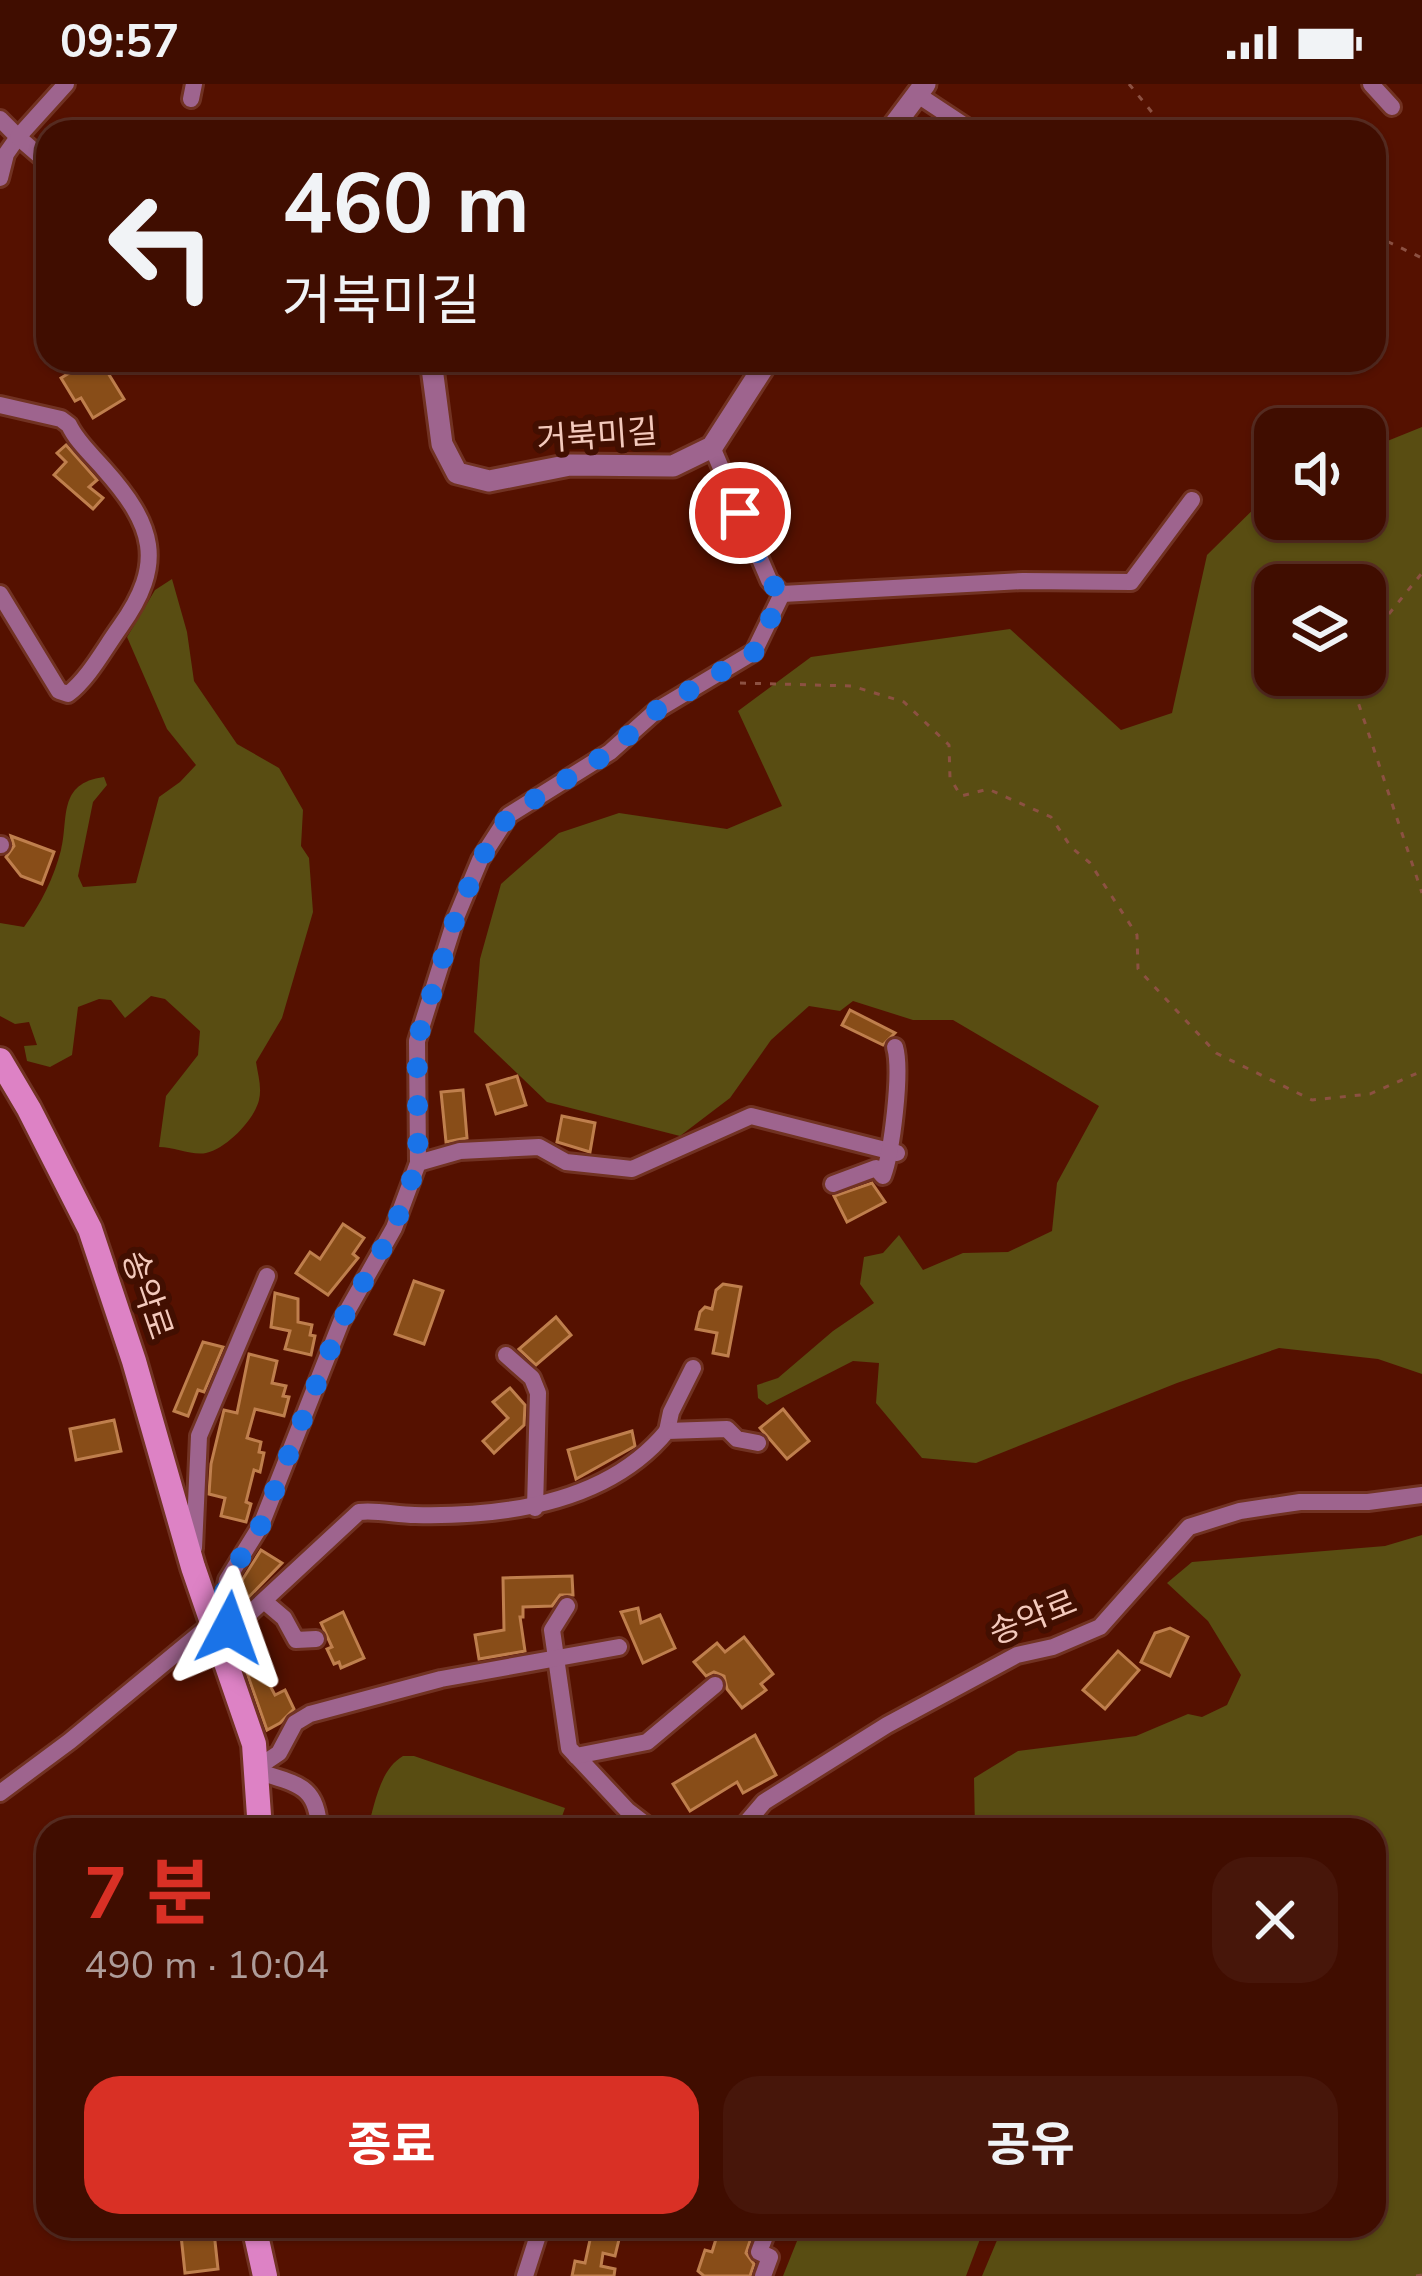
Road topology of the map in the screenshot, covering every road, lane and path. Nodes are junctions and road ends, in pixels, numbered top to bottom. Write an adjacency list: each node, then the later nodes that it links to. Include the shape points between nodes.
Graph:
1 (66, 84): 10 (street)
2 (1129, 84): 9 (path)
3 (1371, 84): 5 (street)
4 (921, 89): 7 (street); 8 (street)
5 (1392, 107)
6 (0, 119): 10 (street)
7 (898, 120)
8 (958, 120)
9 (1158, 120)
10 (18, 137): 11 (street); 12 (street)
11 (36, 153)
12 (0, 178)
13 (1386, 241): 14 (path)
14 (1422, 258)
15 (433, 372): 20 (street, 거북미길, via 442,444 457,473 489,482 570,465 673,466)
16 (761, 372): 20 (street)
17 (0, 405): 19 (street)
18 (81, 411): 19 (street)
19 (65, 422): 23 (street, via 137,511 149,535 148,573 128,616 68,694)
20 (712, 447): 24 (street)
21 (1192, 500): 24 (street, via 1131,582)
22 (1422, 573): 25 (path)
23 (0, 594)
24 (782, 595): 26 (street, via 754,652)
25 (1386, 617)
26 (704, 682): 31 (path, via 852,686 904,702 949,745 950,778 961,796 988,789 1051,817 1137,935 1138,969 1216,1053 1312,1100 1370,1094); 34 (street, via 509,815 480,860 417,1041)
27 (1356, 696): 28 (path)
28 (1422, 892)
29 (895, 1047): 33 (street)
30 (0, 1060): 43 (main road, 송악로, via 89,1229)
31 (1422, 1071)
32 (0, 1075): 46 (main road, via 73,1211)
33 (894, 1152): 34 (street, via 751,1116 632,1169 566,1162 539,1147); 35 (street, via 884,1176 876,1168)
34 (418, 1162): 46 (street, via 394,1228 341,1322 261,1525 227,1580)
35 (833, 1184)
36 (268, 1276): 43 (street, 송악로, via 199,1436)
37 (506, 1355): 42 (street, via 538,1393)
38 (693, 1368): 39 (street)
39 (667, 1431): 40 (street, via 727,1430); 42 (street, via 648,1454)
40 (758, 1443)
41 (1422, 1495): 58 (street, 송악로, via 1300,1502 1189,1527 1100,1627 1017,1655 887,1725)
42 (535, 1508): 44 (street, via 359,1512)
43 (193, 1567): 46 (main road, 송악로)
44 (264, 1601): 46 (street); 47 (street, via 296,1640)
45 (567, 1606): 49 (street, via 553,1630)
46 (216, 1633): 52 (main road, 송악로, via 254,1744); 53 (street); 54 (main road)
47 (316, 1639)
48 (620, 1647): 49 (street)
49 (554, 1659): 51 (street); 52 (street, via 310,1714 295,1723 280,1753)
50 (715, 1685): 51 (street, via 647,1742)
51 (576, 1756): 57 (street)
52 (254, 1770): 55 (main road, 송악로); 56 (street, via 308,1790)
53 (0, 1793)
54 (247, 1818)
55 (259, 1818)
56 (319, 1818)
57 (637, 1818)
58 (750, 1818)
59 (260, 2238): 62 (main road)
60 (537, 2238): 63 (street)
61 (764, 2238): 64 (street, via 759,2252 770,2257)
62 (268, 2276)
63 (525, 2276)
64 (763, 2276)

